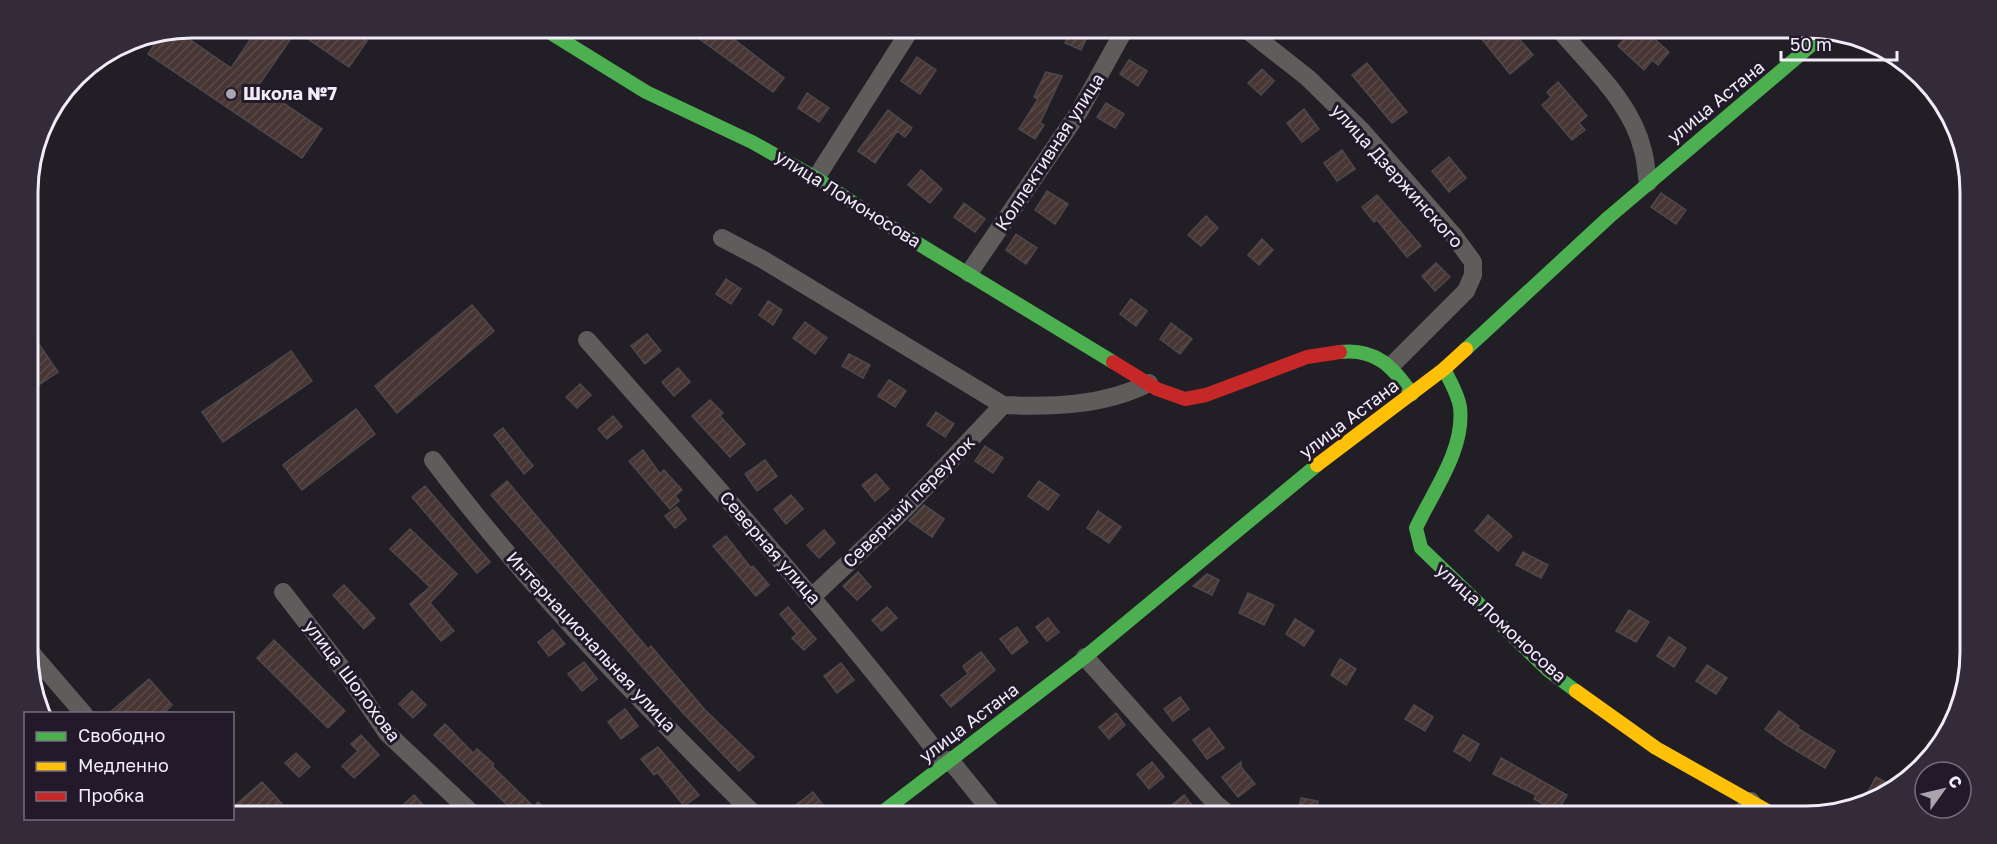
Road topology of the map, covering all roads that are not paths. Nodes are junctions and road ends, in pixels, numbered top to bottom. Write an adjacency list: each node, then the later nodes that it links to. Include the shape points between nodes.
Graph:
1 (559, 38): 7 (street, улица Ломоносова, via 646,92 752,142)
2 (905, 38): 7 (street)
3 (1120, 38): 10 (street, Коллективная улица, via 1079,112)
4 (1257, 38): 12 (street, улица Дзержинского, via 1308,78 1362,132 1473,262 1466,291)
5 (1566, 38): 8 (street, via 1630,117 1643,150)
6 (1819, 38): 8 (street, улица Астана)
7 (816, 178): 10 (street, улица Ломоносова)
8 (1648, 183): 13 (street, улица Астана)
9 (722, 238): 16 (street)
10 (969, 273): 14 (street, улица Ломоносова)
11 (587, 340): 19 (street, Северная улица)
12 (1391, 366): 14 (street, улица Ломоносова, via 1380,357 1332,352 1280,366 1199,397 1179,398); 15 (street, улица Ломоносова)
13 (1444, 369): 15 (street, улица Астана); 24 (street, улица Ломоносова, via 1461,408 1459,432 1451,459 1416,528 1421,548 1549,671 1656,748)
14 (1149, 383): 16 (street, via 1125,395 1104,399 1042,407)
15 (1412, 394): 20 (street, улица Астана, via 1311,470)
16 (1003, 405): 19 (street, Северный переулок, via 903,511)
17 (433, 460): 26 (street, Интернациональная улица, via 550,600)
18 (283, 592): 25 (street, улица Шолохова, via 387,733)
19 (813, 596): 23 (street, Северная улица)
20 (1085, 657): 23 (street, улица Астана); 29 (street)
21 (38, 661): 22 (street)
22 (82, 712)
23 (948, 761): 27 (street, улица Астана); 28 (street, Северная улица)
24 (1751, 801): 30 (street); 31 (street, улица Ломоносова)
25 (464, 806)
26 (746, 806)
27 (890, 806)
28 (987, 806)
29 (1218, 806)
30 (1747, 806)
31 (1759, 806)

